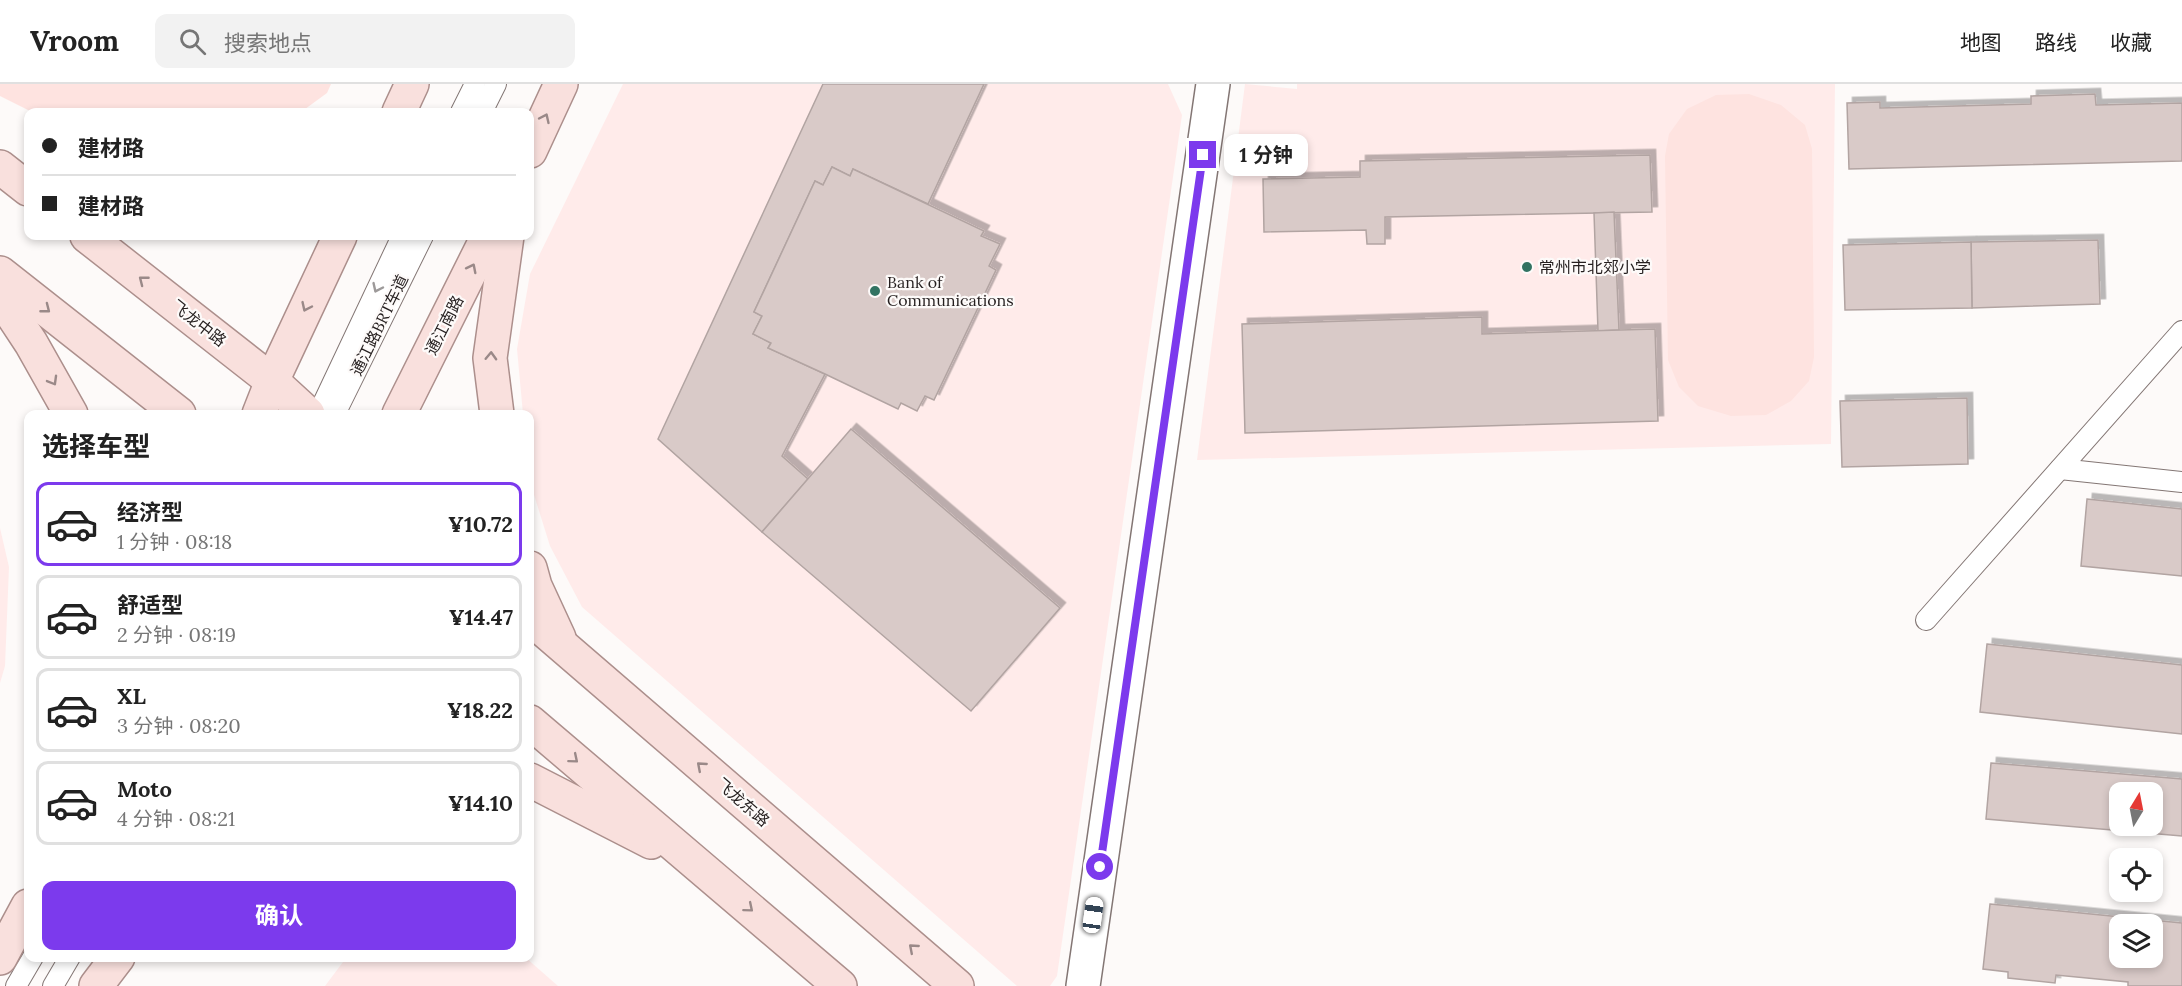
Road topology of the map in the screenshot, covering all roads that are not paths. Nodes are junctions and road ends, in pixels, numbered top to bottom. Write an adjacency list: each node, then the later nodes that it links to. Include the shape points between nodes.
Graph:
1 (412, 84): 6 (main road)
2 (475, 84): 7 (lane)
3 (496, 84): 8 (lane)
4 (561, 84): 9 (main road, one-way to 4)
5 (1213, 84): 51 (street)
6 (401, 108)
7 (463, 108)
8 (484, 108)
9 (534, 142)
10 (0, 165): 11 (main road); 12 (main road)
11 (24, 171)
12 (24, 186)
13 (92, 240): 22 (main road, 飞龙中路, one-way to 13)
14 (338, 240): 22 (main road, one-way to 22)
15 (400, 240): 27 (lane, 通江路BRT车道, one-way to 27)
16 (421, 240): 28 (lane, 通江路BRT车道)
17 (486, 240): 29 (main road, 通江南路, one-way to 17)
18 (506, 240): 30 (main road, one-way to 18, via 490,358)
19 (0, 273): 24 (main road, one-way to 24)
20 (0, 296): 23 (main road, one-way to 23, via 32,343)
21 (2182, 331): 31 (lane)
22 (272, 381): 25 (main road); 26 (main road, 飞龙中路)
23 (69, 410)
24 (174, 410)
25 (261, 410)
26 (304, 410)
27 (320, 410)
28 (338, 410)
29 (401, 410)
30 (496, 410)
31 (2060, 469): 32 (lane); 34 (lane)
32 (2182, 482)
33 (534, 582): 36 (main road)
34 (1926, 620)
35 (534, 622): 36 (main road, 飞龙东路)
36 (563, 648): 50 (main road, 飞龙东路, one-way to 36)
37 (534, 725): 39 (main road, one-way to 39)
38 (534, 782): 39 (main road)
39 (704, 870): 49 (main road, one-way to 49)
40 (24, 913): 41 (main road)
41 (0, 958)
42 (30, 962): 46 (lane)
43 (67, 962): 47 (lane)
44 (107, 962): 48 (main road)
45 (114, 962): 48 (main road)
46 (16, 986)
47 (53, 986)
48 (95, 986)
49 (840, 986)
50 (957, 986)
51 (1083, 986)

